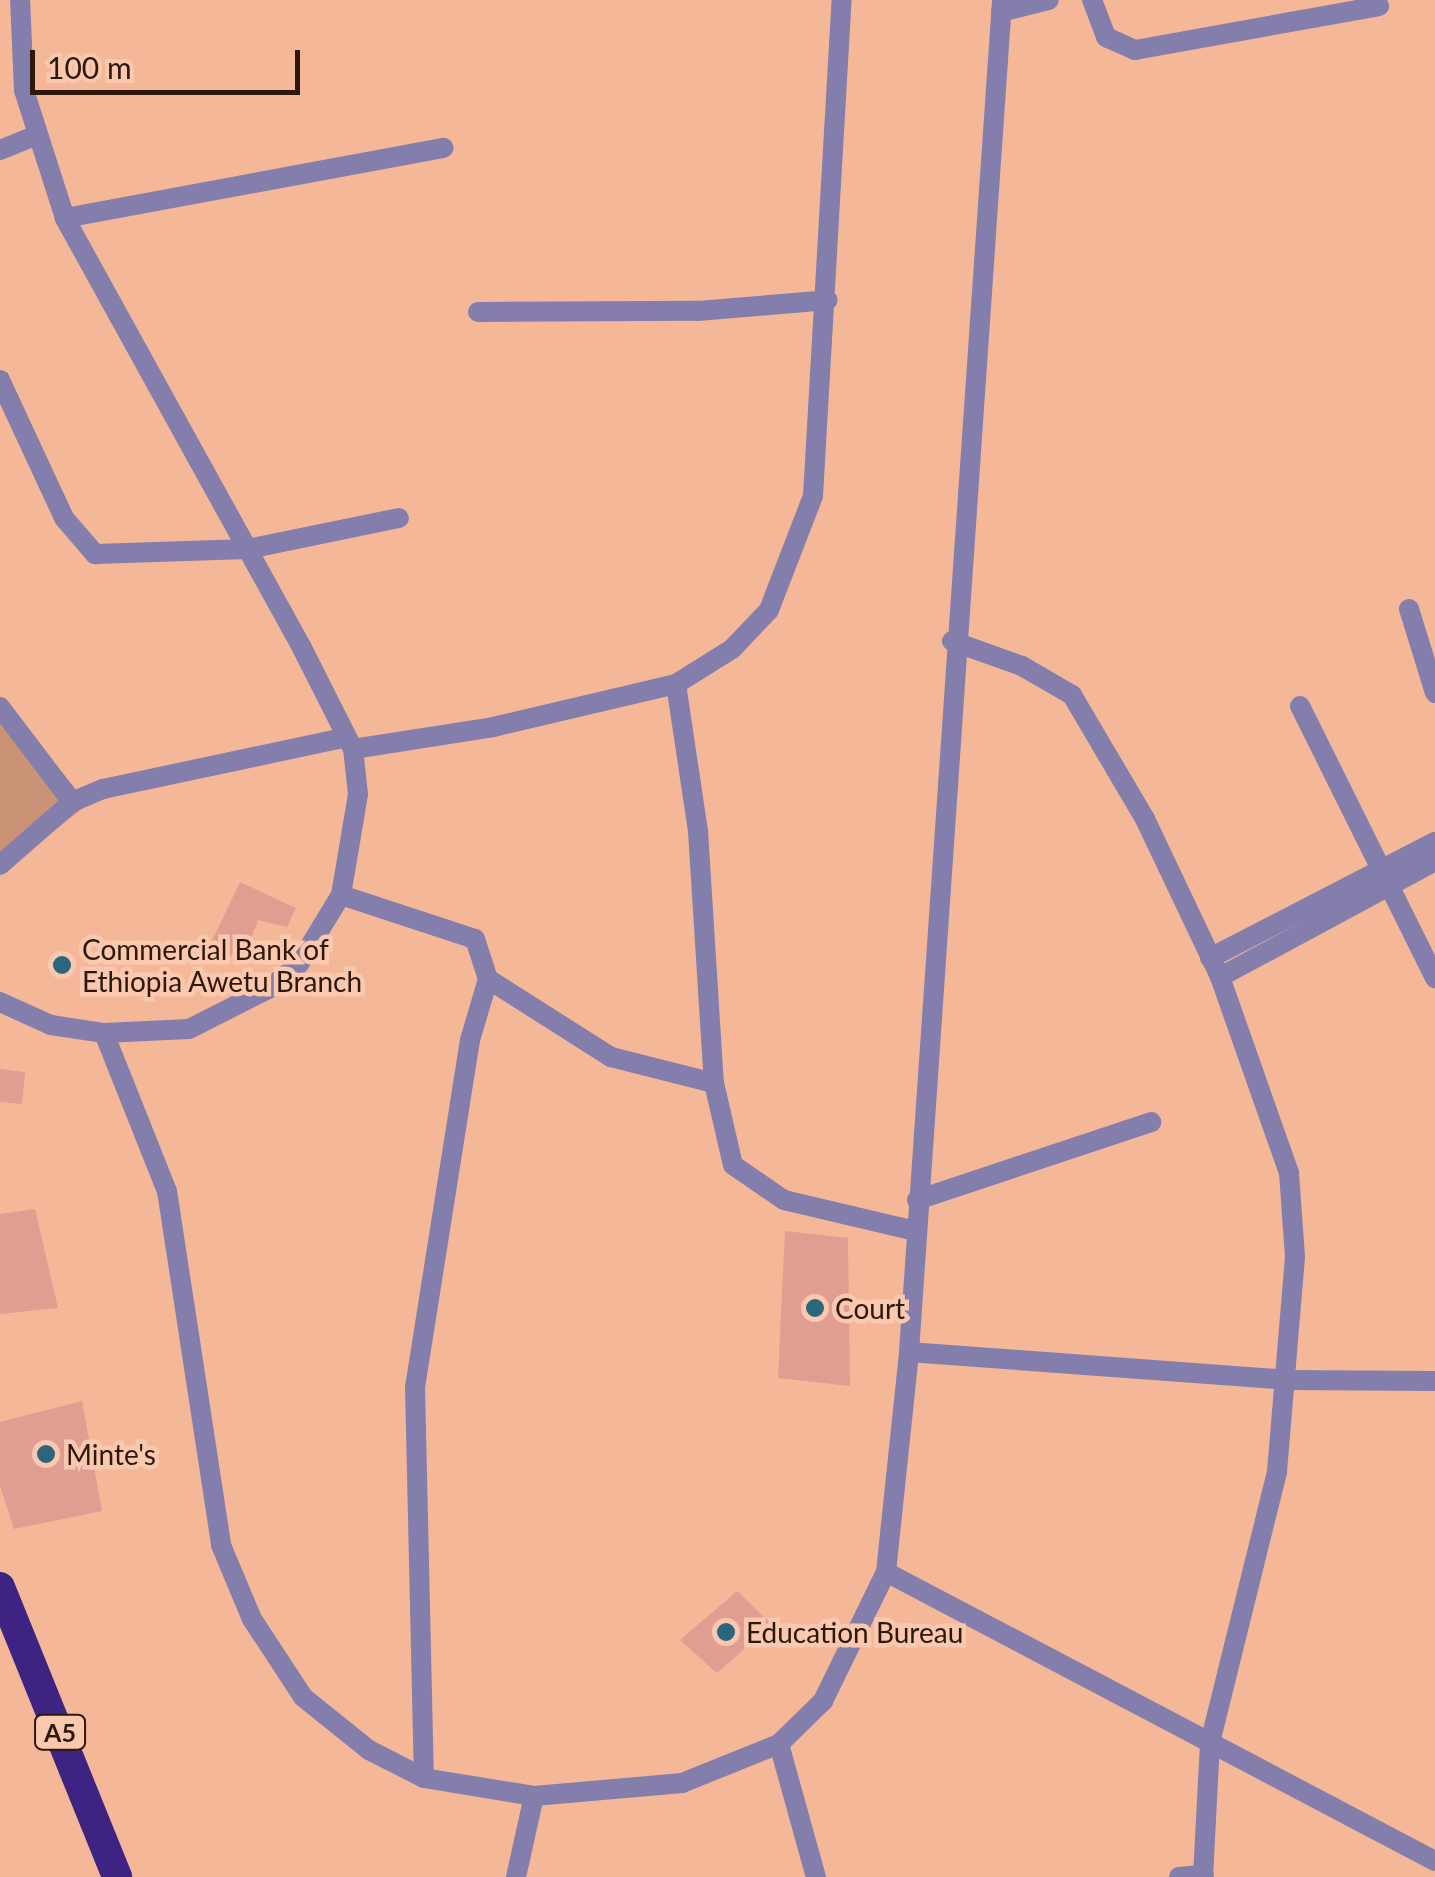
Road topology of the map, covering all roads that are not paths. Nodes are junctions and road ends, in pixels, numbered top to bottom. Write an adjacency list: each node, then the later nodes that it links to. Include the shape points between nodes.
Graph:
1 (20, 0): 7 (street)
2 (842, 0): 11 (street)
3 (1049, 0): 5 (street)
4 (1092, 0): 6 (street, via 1106,36 1135,50)
5 (1001, 6): 17 (street)
6 (1379, 6)
7 (36, 136): 9 (street); 10 (street)
8 (444, 148): 10 (street)
9 (0, 150)
10 (65, 218): 15 (street)
11 (828, 300): 12 (street, via 698,311); 18 (street, via 813,496 790,569 769,610 732,649)
12 (478, 312)
13 (0, 380): 15 (street, via 64,518 95,554)
14 (399, 518): 15 (street)
15 (248, 549): 22 (street)
16 (1409, 609): 19 (street)
17 (952, 641): 29 (street, via 1022,666 1072,695 1145,819); 37 (street)
18 (676, 684): 22 (street, via 493,728); 35 (street, via 698,831)
19 (1435, 693)
20 (1300, 706): 27 (street)
21 (0, 707): 23 (street)
22 (350, 743): 23 (street, via 209,760); 28 (street, via 355,846)
23 (72, 802): 26 (street)
24 (1435, 842): 27 (street)
25 (1435, 862): 27 (street)
26 (0, 866)
27 (1383, 882): 29 (street); 31 (street); 32 (street)
28 (341, 894): 30 (street, via 474,939); 34 (street, via 299,964 270,988 189,1029)
29 (1210, 958): 31 (street)
30 (488, 978): 35 (street, via 611,1057); 46 (street, via 470,1040 415,1386)
31 (1220, 978): 40 (street, via 1288,1174 1295,1257)
32 (1435, 978)
33 (0, 1002): 34 (street, via 51,1024)
34 (104, 1033): 46 (street, via 166,1191 222,1545 252,1619 303,1698 369,1750)
35 (714, 1084): 38 (street, via 730,1155 744,1178 784,1200)
36 (1152, 1122): 37 (street)
37 (917, 1200): 38 (street)
38 (915, 1231): 39 (street)
39 (909, 1352): 40 (street); 42 (street)
40 (1287, 1380): 41 (street); 44 (street, via 1277,1472)
41 (1435, 1381)
42 (886, 1572): 44 (street); 45 (street, via 823,1700)
43 (0, 1587): 50 (highway, A5)
44 (1210, 1743): 48 (street); 49 (street)
45 (779, 1744): 47 (street, via 682,1784); 52 (street)
46 (424, 1778): 47 (street)
47 (534, 1796): 51 (street)
48 (1435, 1861)
49 (1203, 1876): 53 (street)
50 (117, 1877)
51 (516, 1877)
52 (816, 1877)
53 (1179, 1877)

